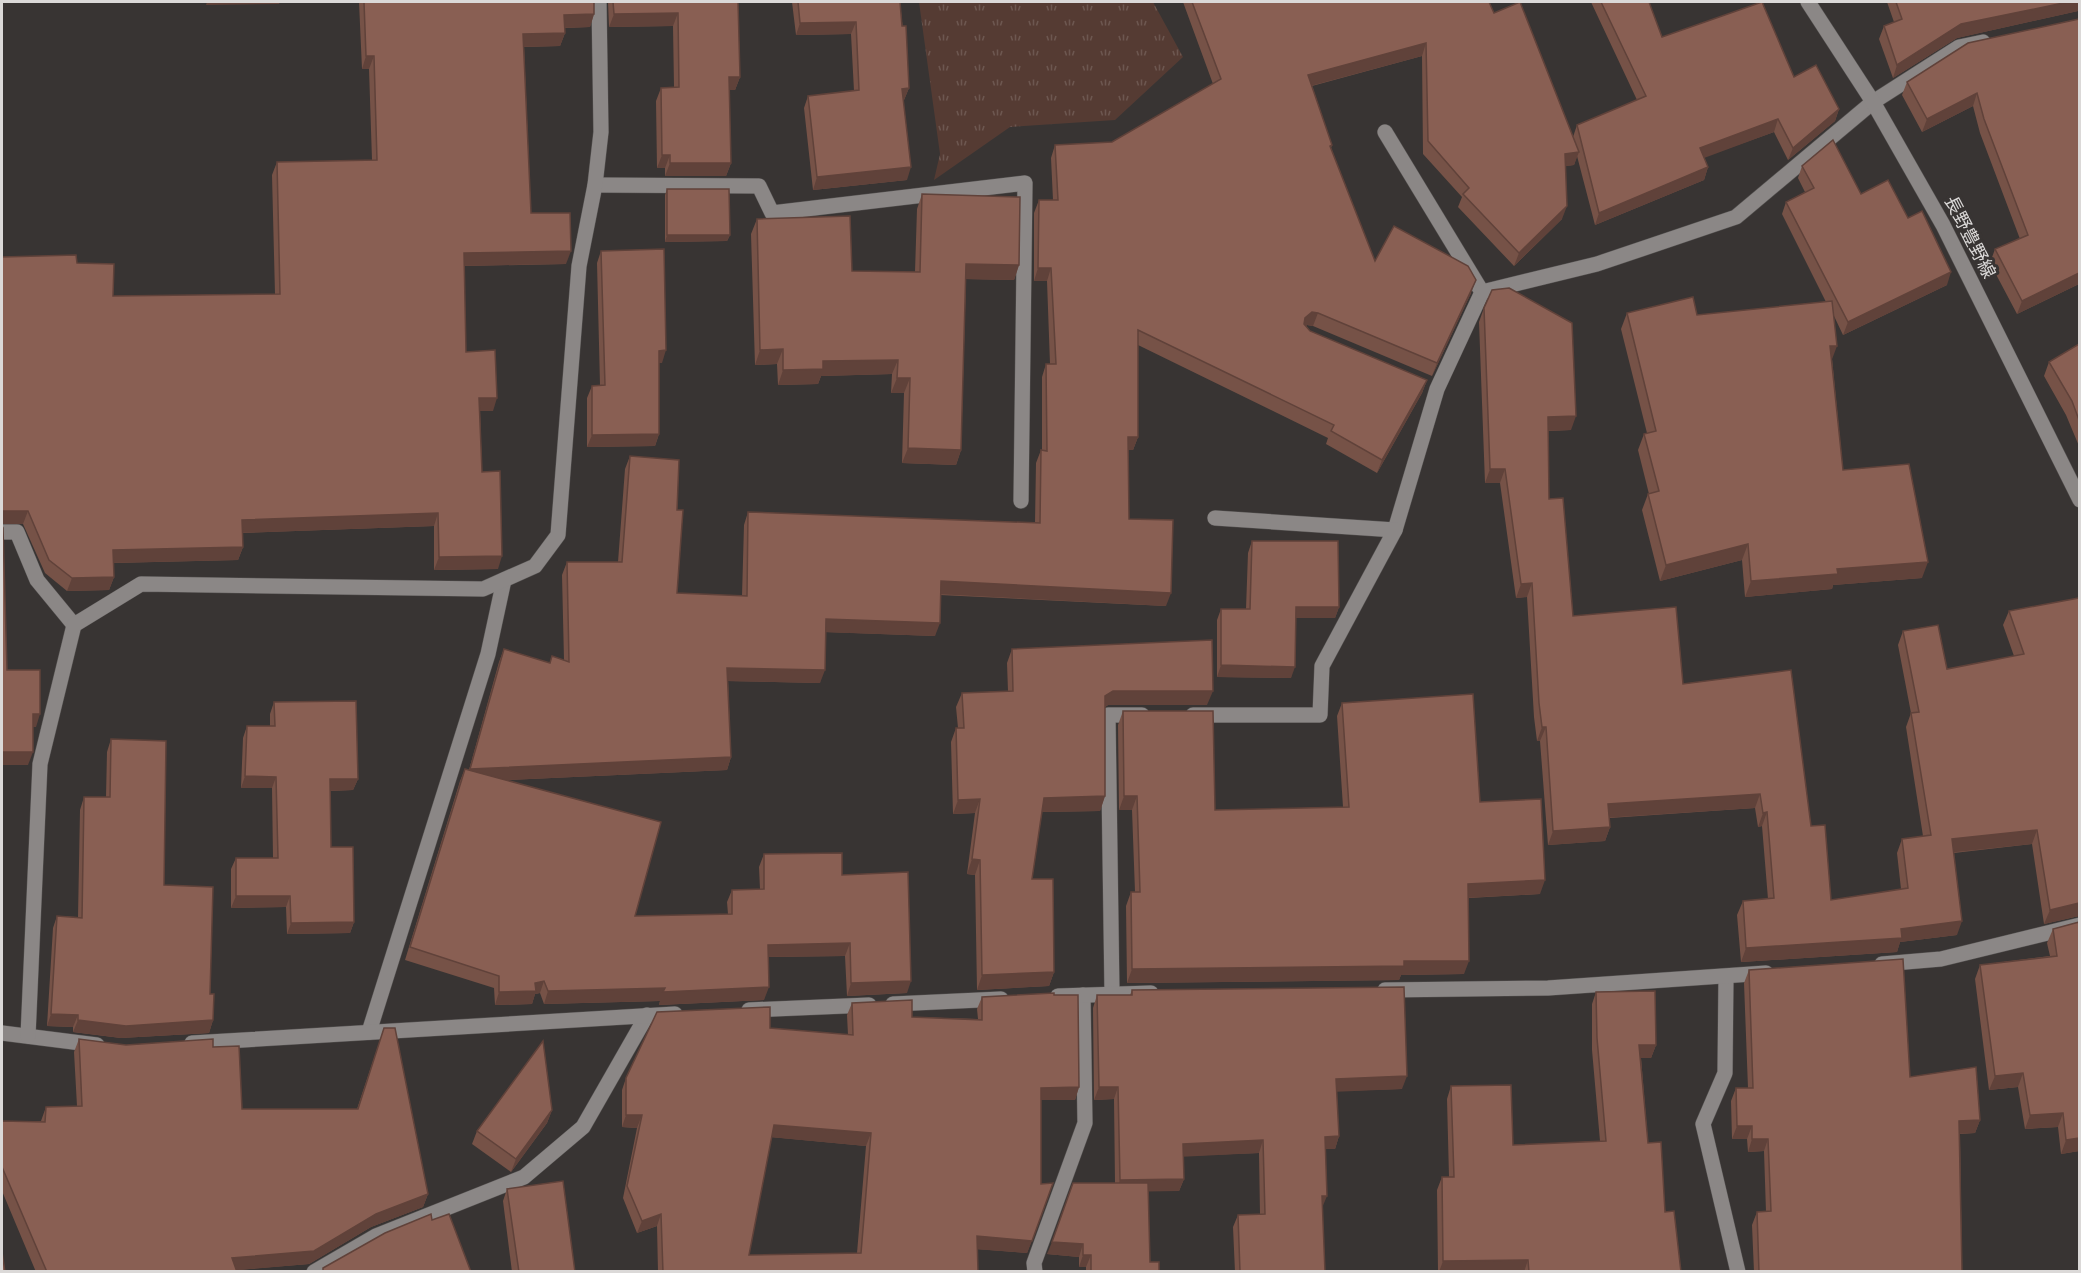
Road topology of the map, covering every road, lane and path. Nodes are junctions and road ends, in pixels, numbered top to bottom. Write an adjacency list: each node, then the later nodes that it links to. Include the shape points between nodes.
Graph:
1 (599, 2): 6 (street, via 601,132)
2 (1808, 2): 4 (street, 長野豊野線)
3 (2003, 37): 4 (street, via 1959,47)
4 (1873, 102): 7 (street, via 1736,217 1597,264); 8 (street, 長野豊野線, via 1943,225)
5 (1385, 132): 7 (street)
6 (595, 185): 9 (street, via 759,186 772,213 1025,183); 13 (street, via 579,266 558,535 535,566)
7 (1482, 291): 11 (street, via 1432,387)
8 (2079, 500)
9 (1021, 501)
10 (1215, 518): 11 (street)
11 (1395, 530): 16 (street, via 1322,666 1320,715)
12 (2, 532): 14 (street, via 17,532 37,580)
13 (504, 580): 14 (street, via 483,589 141,584); 30 (street, via 488,654)
14 (74, 625): 32 (street, via 40,764)
15 (1155, 715): 22 (street, via 1108,715)
16 (1179, 715)
17 (2079, 925): 18 (street, via 1941,959)
18 (1862, 966)
19 (1782, 972): 20 (street)
20 (1726, 976): 21 (street, via 1548,988); 37 (street, via 1725,1073 1703,1124)
21 (1371, 990)
22 (1112, 993): 23 (street); 24 (street)
23 (1171, 993)
24 (1083, 995): 25 (street); 36 (street, via 1085,1124)
25 (1048, 997)
26 (1012, 998): 27 (street)
27 (730, 1011)
28 (694, 1013): 29 (street)
29 (647, 1015): 30 (street); 35 (street, via 583,1127 524,1177 376,1236)
30 (369, 1032): 33 (street)
31 (2, 1033): 32 (street)
32 (28, 1036): 34 (street)
33 (180, 1044)
34 (109, 1046)
35 (314, 1272)
36 (1035, 1272)
37 (1738, 1272)

